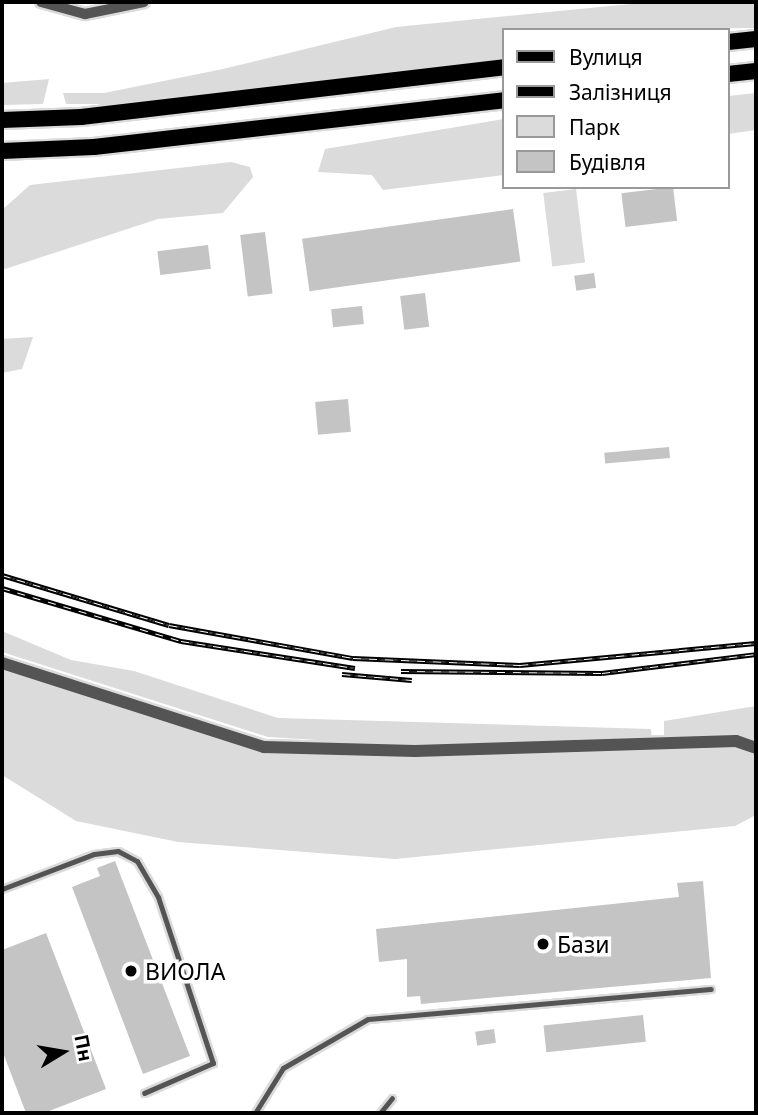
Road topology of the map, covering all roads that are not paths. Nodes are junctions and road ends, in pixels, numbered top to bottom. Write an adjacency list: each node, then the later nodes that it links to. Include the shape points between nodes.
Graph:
1 (41, 2): 2 (street, via 85,14)
2 (144, 2)
3 (756, 39): 4 (main road)
4 (730, 42)
5 (503, 67): 9 (main road, via 81,117)
6 (756, 71): 7 (main road)
7 (730, 74)
8 (503, 100): 10 (main road, via 94,147)
9 (2, 120)
10 (2, 151)
11 (2, 663): 12 (street, via 264,747 415,751 736,741)
12 (756, 748)
13 (2, 888): 15 (lane, via 94,854 118,851 137,861 158,897 213,1063)
14 (711, 989): 17 (lane, via 368,1019 283,1068)
15 (144, 1093)
16 (392, 1098): 18 (lane)
17 (255, 1113)
18 (380, 1113)

